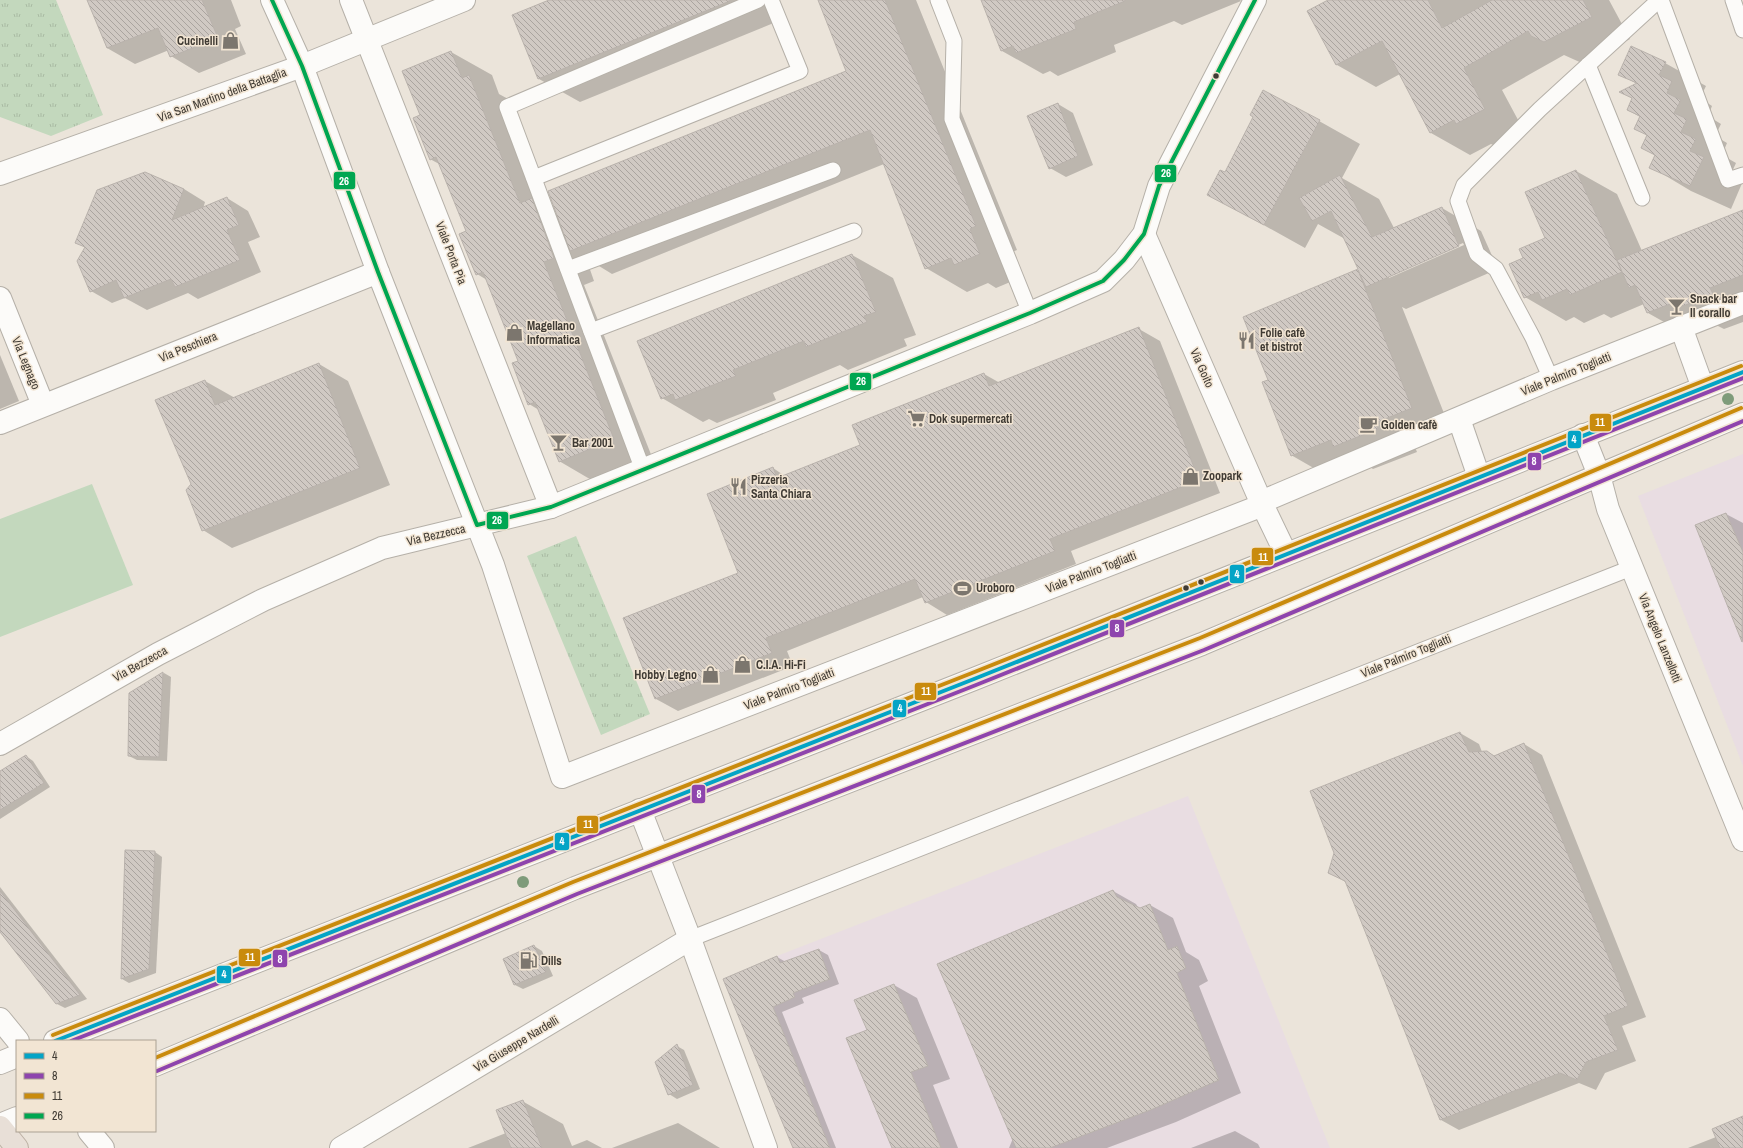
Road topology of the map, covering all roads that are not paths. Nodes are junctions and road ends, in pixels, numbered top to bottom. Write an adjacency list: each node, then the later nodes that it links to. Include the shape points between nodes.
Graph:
1 (272, 0): 13 (street)
2 (351, 0): 11 (street, Viale Porta Pia)
3 (464, 0): 11 (street, Via San Martino della Battaglia)
4 (758, 0): 17 (lane, via 507,107)
5 (770, 0): 17 (lane, via 800,71)
6 (938, 0): 25 (lane, via 954,41 952,119)
7 (1255, 0): 20 (street, Via Bezzecca, via 1159,186)
8 (1660, 0): 12 (lane); 16 (lane, via 1728,180)
9 (1733, 0): 10 (lane)
10 (1743, 30)
11 (367, 39): 13 (street, Via San Martino della Battaglia); 40 (street, Viale Porta Pia)
12 (1588, 64): 18 (lane); 29 (lane, via 1464,185 1458,201 1477,254 1496,269 1533,338)
13 (302, 66): 15 (street, Via San Martino della Battaglia); 22 (street)
14 (833, 170): 21 (lane)
15 (0, 174)
16 (1743, 175)
17 (534, 178): 21 (lane)
18 (1642, 198)
19 (854, 231): 27 (lane)
20 (1144, 234): 25 (street, Via Bezzecca, via 1103,282); 39 (street, Via Goito)
21 (568, 269): 27 (lane)
22 (378, 272): 31 (street, Via Peschiera); 41 (street)
23 (0, 298): 31 (street, Via Legnago)
24 (1743, 303): 26 (street, Viale Palmiro Togliatti)
25 (1030, 313): 36 (street, Via Bezzecca)
26 (1681, 327): 29 (street, Viale Palmiro Togliatti); 30 (street)
27 (591, 331): 36 (lane)
28 (1743, 372): 30 (street)
29 (1551, 379): 33 (street, Viale Palmiro Togliatti)
30 (1703, 388): 35 (street)
31 (43, 405): 34 (street, Via Peschiera)
32 (1743, 414): 37 (street)
33 (1459, 419): 38 (street); 39 (street, Viale Palmiro Togliatti)
34 (0, 423)
35 (1583, 435): 37 (street, Via Angelo Lanzellotti); 38 (street)
36 (642, 470): 40 (street, Via Bezzecca)
37 (1599, 475): 43 (street, Via Angelo Lanzellotti, via 1608,509); 47 (street, via 1202,644)
38 (1479, 477): 42 (street)
39 (1262, 504): 41 (street, Viale Palmiro Togliatti, via 562,777 493,565); 42 (street)
40 (550, 507): 41 (street, Via Bezzecca)
41 (477, 525): 44 (street, Via Bezzecca, via 382,548 263,600 137,665)
42 (1286, 554): 45 (street)
43 (1631, 568): 46 (street, Via Angelo Lanzellotti); 48 (lane, Viale Palmiro Togliatti)
44 (0, 744)
45 (640, 810): 47 (street); 51 (street)
46 (1743, 840)
47 (657, 856): 48 (street); 54 (street)
48 (690, 939): 60 (street, Via Giuseppe Nardelli); 61 (street)
49 (0, 1019): 50 (street)
50 (17, 1040)
51 (57, 1040)
52 (16, 1056): 53 (street)
53 (0, 1063)
54 (156, 1065)
55 (16, 1118): 56 (street)
56 (0, 1126): 58 (highway)
57 (90, 1132): 59 (street)
58 (17, 1148)
59 (103, 1148)
60 (341, 1148)
61 (766, 1148)

